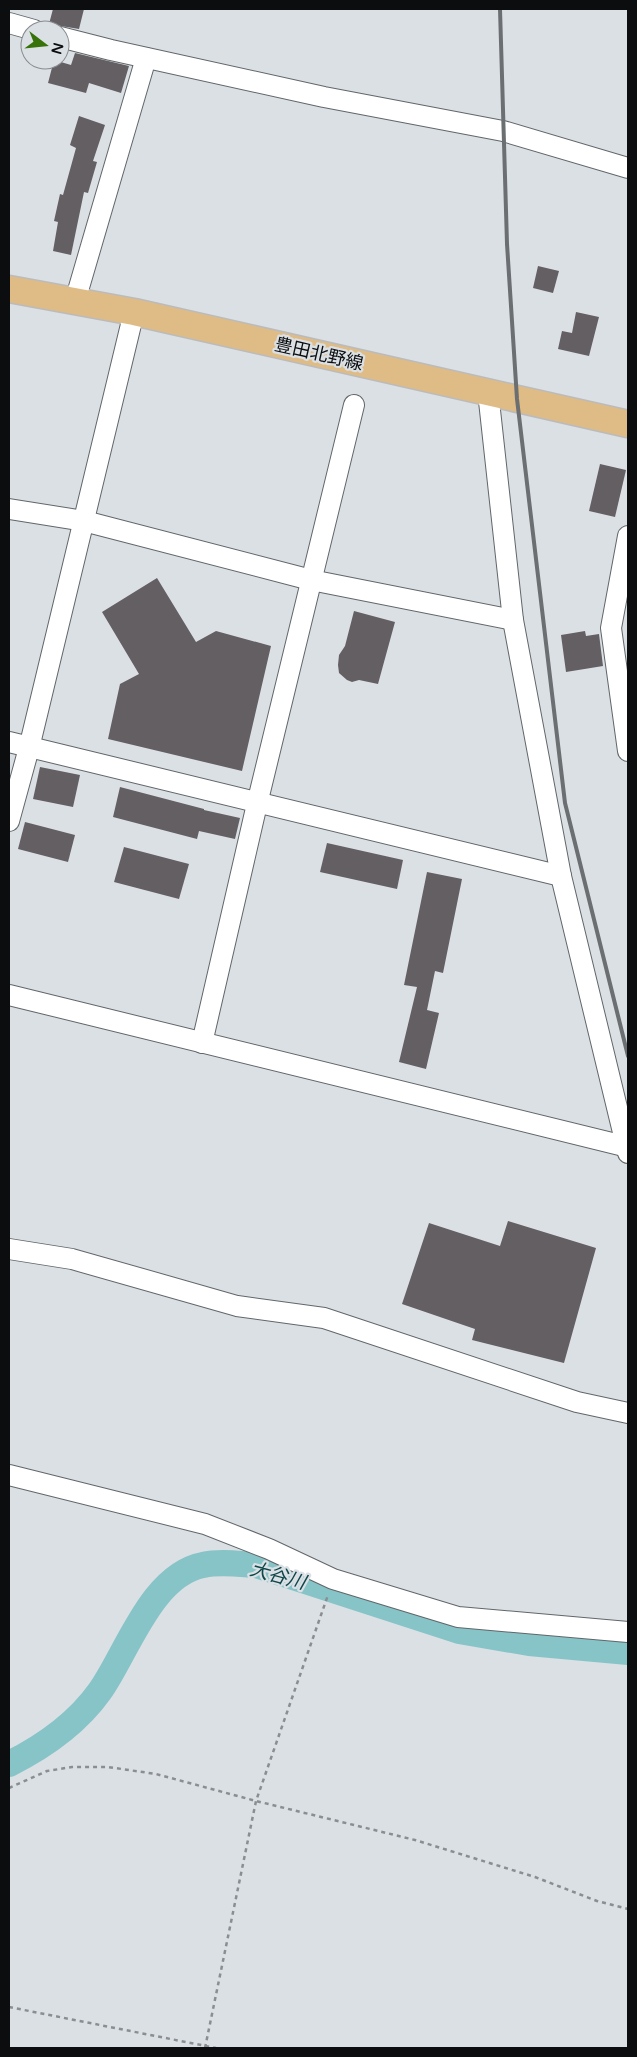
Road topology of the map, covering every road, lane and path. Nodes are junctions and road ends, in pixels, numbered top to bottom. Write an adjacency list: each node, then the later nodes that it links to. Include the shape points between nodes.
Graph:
1 (70, 39): 2 (street)
2 (146, 58): 3 (street, via 324,97 503,131); 5 (street)
3 (628, 168)
4 (9, 289): 5 (main road, 豊田北野線)
5 (75, 301): 6 (main road, 豊田北野線)
6 (134, 312): 7 (main road, 豊田北野線); 11 (street)
7 (488, 392): 9 (main road, 豊田北野線); 14 (street)
8 (354, 405): 13 (street)
9 (628, 424)
10 (9, 509): 11 (street)
11 (84, 521): 13 (street); 16 (street)
12 (628, 536): 17 (street, via 611,628)
13 (311, 580): 14 (street); 18 (street)
14 (513, 620): 20 (street)
15 (9, 742): 16 (street)
16 (29, 748): 18 (street); 19 (street)
17 (628, 751)
18 (257, 804): 20 (street); 22 (street)
19 (9, 821)
20 (561, 876): 23 (street)
21 (9, 995): 22 (street)
22 (202, 1043): 23 (street)
23 (628, 1149)
24 (9, 1249): 25 (street, via 72,1259 237,1306 324,1318 577,1402)
25 (628, 1413)
26 (9, 1475): 28 (street, via 205,1524 333,1579 458,1617)
27 (328, 1593): 30 (path)
28 (628, 1632)
29 (9, 1788): 30 (path, via 47,1771 108,1767 156,1774)
30 (256, 1801): 31 (path, via 415,1840); 33 (path)
31 (628, 1909)
32 (9, 2007): 33 (path)
33 (205, 2047): 34 (path)
34 (216, 2048)

